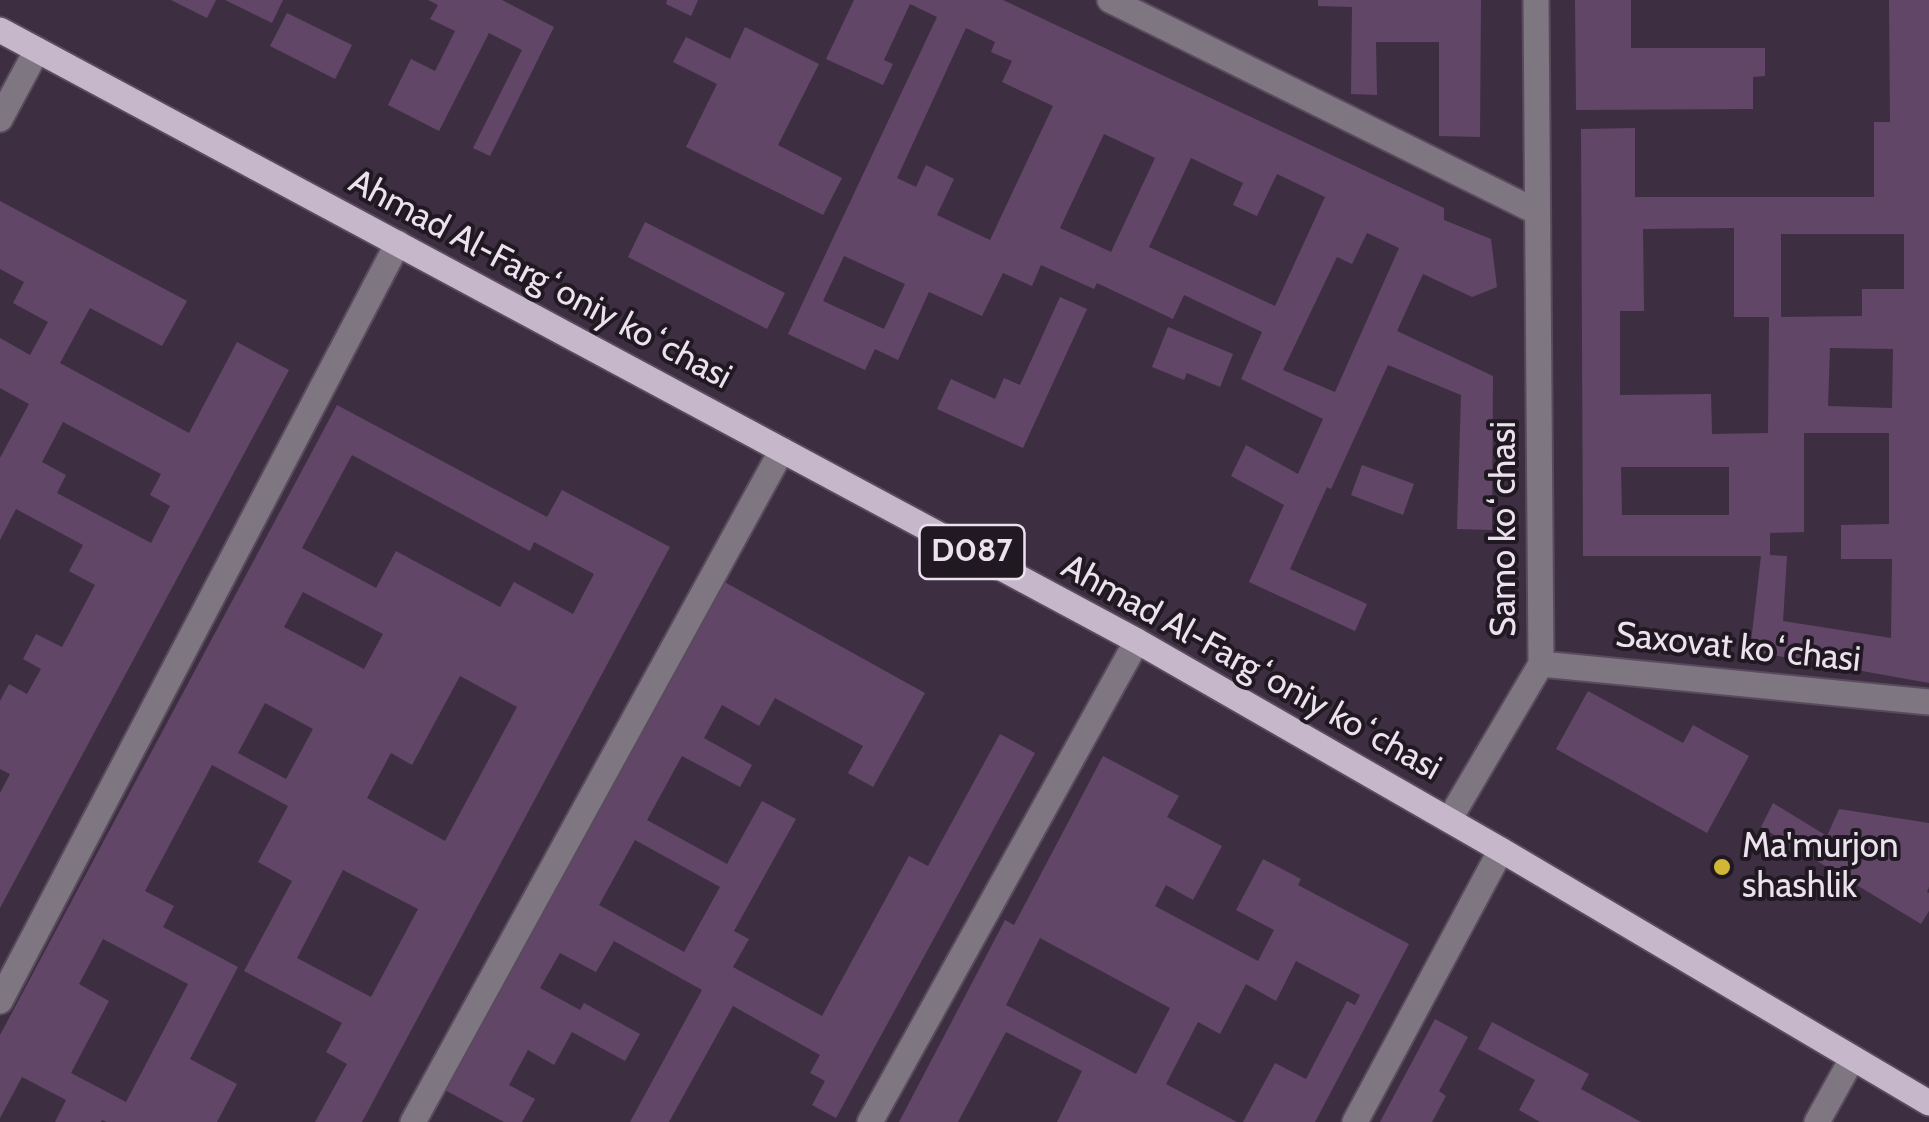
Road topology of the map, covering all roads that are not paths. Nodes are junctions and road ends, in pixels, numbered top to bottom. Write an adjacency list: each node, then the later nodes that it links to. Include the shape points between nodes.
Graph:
1 (1110, 0): 6 (street)
2 (1536, 0): 6 (street, Samo koʻchasi)
3 (0, 30): 4 (main road, Ahmad Al-Fargʻoniy koʻchasi / D087)
4 (37, 50): 5 (street); 7 (main road, Ahmad Al-Fargʻoniy koʻchasi / D087)
5 (0, 120)
6 (1537, 212): 10 (street, Samo koʻchasi)
7 (398, 244): 8 (main road, Ahmad Al-Fargʻoniy koʻchasi / D087); 14 (street)
8 (782, 450): 9 (main road, Ahmad Al-Fargʻoniy koʻchasi / D087); 17 (street)
9 (1138, 641): 12 (main road, Ahmad Al-Fargʻoniy koʻchasi / D087); 18 (street)
10 (1541, 664): 11 (street, Saxovat koʻchasi); 12 (street, Samo koʻchasi)
11 (1929, 702)
12 (1449, 820): 13 (main road, Ahmad Al-Fargʻoniy koʻchasi / D087)
13 (1501, 850): 15 (main road, Ahmad Al-Fargʻoniy koʻchasi / D087); 19 (street)
14 (0, 1001)
15 (1852, 1059): 16 (main road, Ahmad Al-Fargʻoniy koʻchasi / D087); 20 (street)
16 (1929, 1102)
17 (413, 1122)
18 (870, 1122)
19 (1354, 1122)
20 (1817, 1122)

